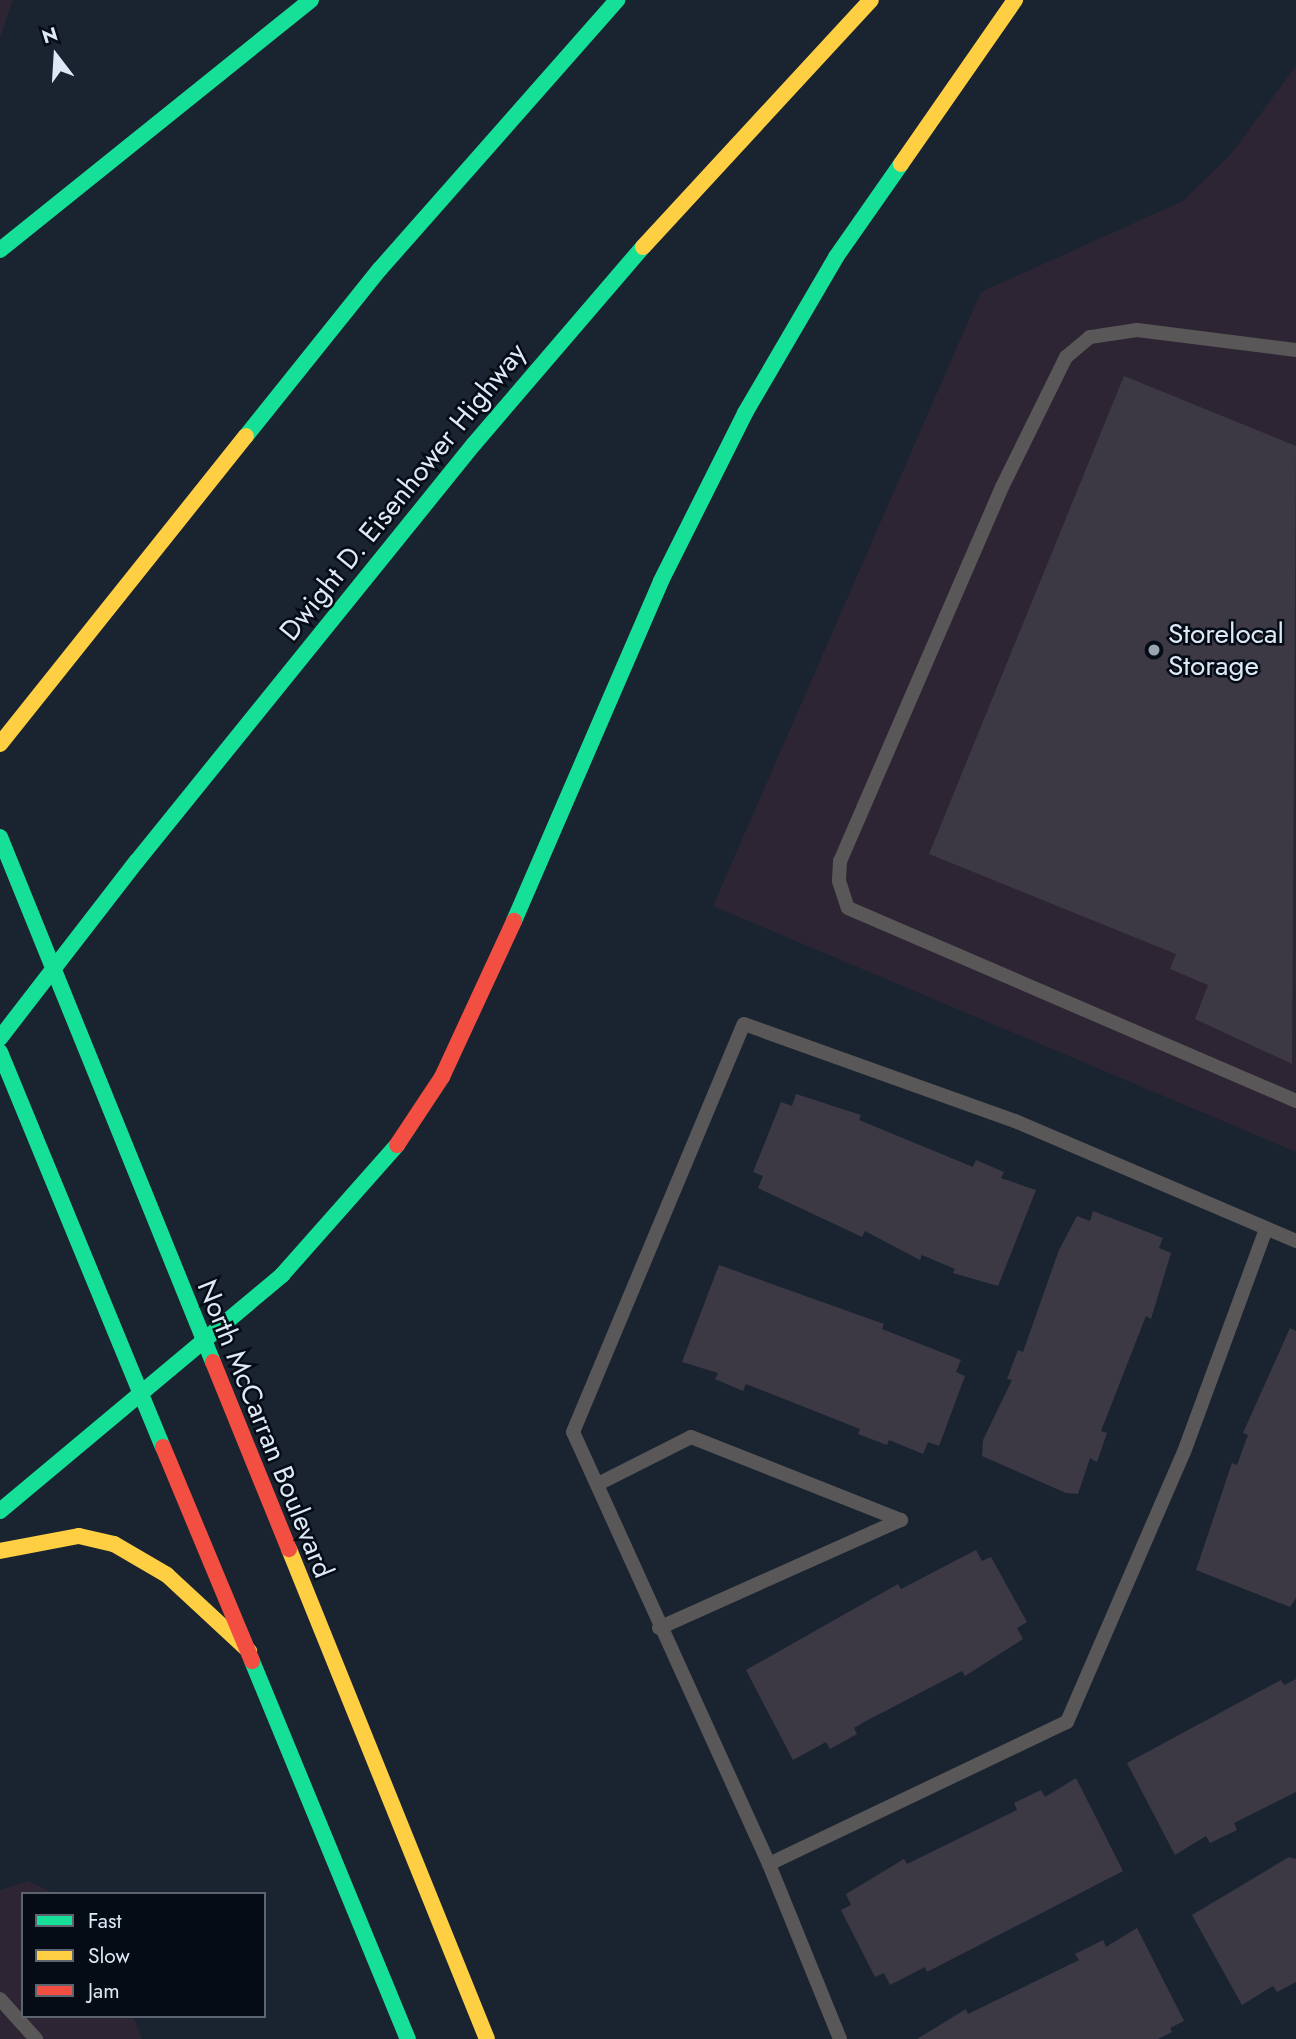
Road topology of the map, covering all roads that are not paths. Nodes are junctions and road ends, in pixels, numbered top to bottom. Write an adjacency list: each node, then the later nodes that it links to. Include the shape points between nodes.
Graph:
1 (311, 0): 5 (main road)
2 (617, 0): 9 (main road, via 380,269)
3 (871, 0): 11 (main road, Dwight D. Eisenhower Highway, bridge, via 643,247 474,444 136,861)
4 (1015, 0): 16 (main road, via 836,257 745,412 661,581 526,899 442,1077 387,1160 282,1275)
5 (52, 208): 6 (main road); 7 (main road)
6 (0, 234)
7 (0, 250)
8 (1296, 350): 13 (lane, via 1137,330 1090,337 1066,357 1002,487 840,861 839,881 843,902 859,914)
9 (0, 744)
10 (0, 837): 16 (main road, North McCarran Boulevard)
11 (0, 1038)
12 (0, 1052): 17 (main road)
13 (1296, 1101)
14 (1266, 1229): 15 (lane); 18 (lane, via 1015,1121 744,1024 573,1432); 23 (lane, via 1184,1452 1067,1722)
15 (1296, 1241)
16 (201, 1342): 17 (main road); 27 (main road, North McCarran Boulevard)
17 (141, 1392): 19 (main road); 22 (main road)
18 (600, 1483): 21 (lane); 21 (lane, via 691,1437 901,1520)
19 (0, 1511)
20 (0, 1551): 22 (main road, via 39,1538 79,1536 114,1544 167,1575)
21 (659, 1628): 23 (lane)
22 (249, 1651): 26 (main road)
23 (769, 1864): 28 (lane)
24 (0, 1999): 25 (lane)
25 (36, 2039)
26 (408, 2039)
27 (487, 2039)
28 (840, 2039)

